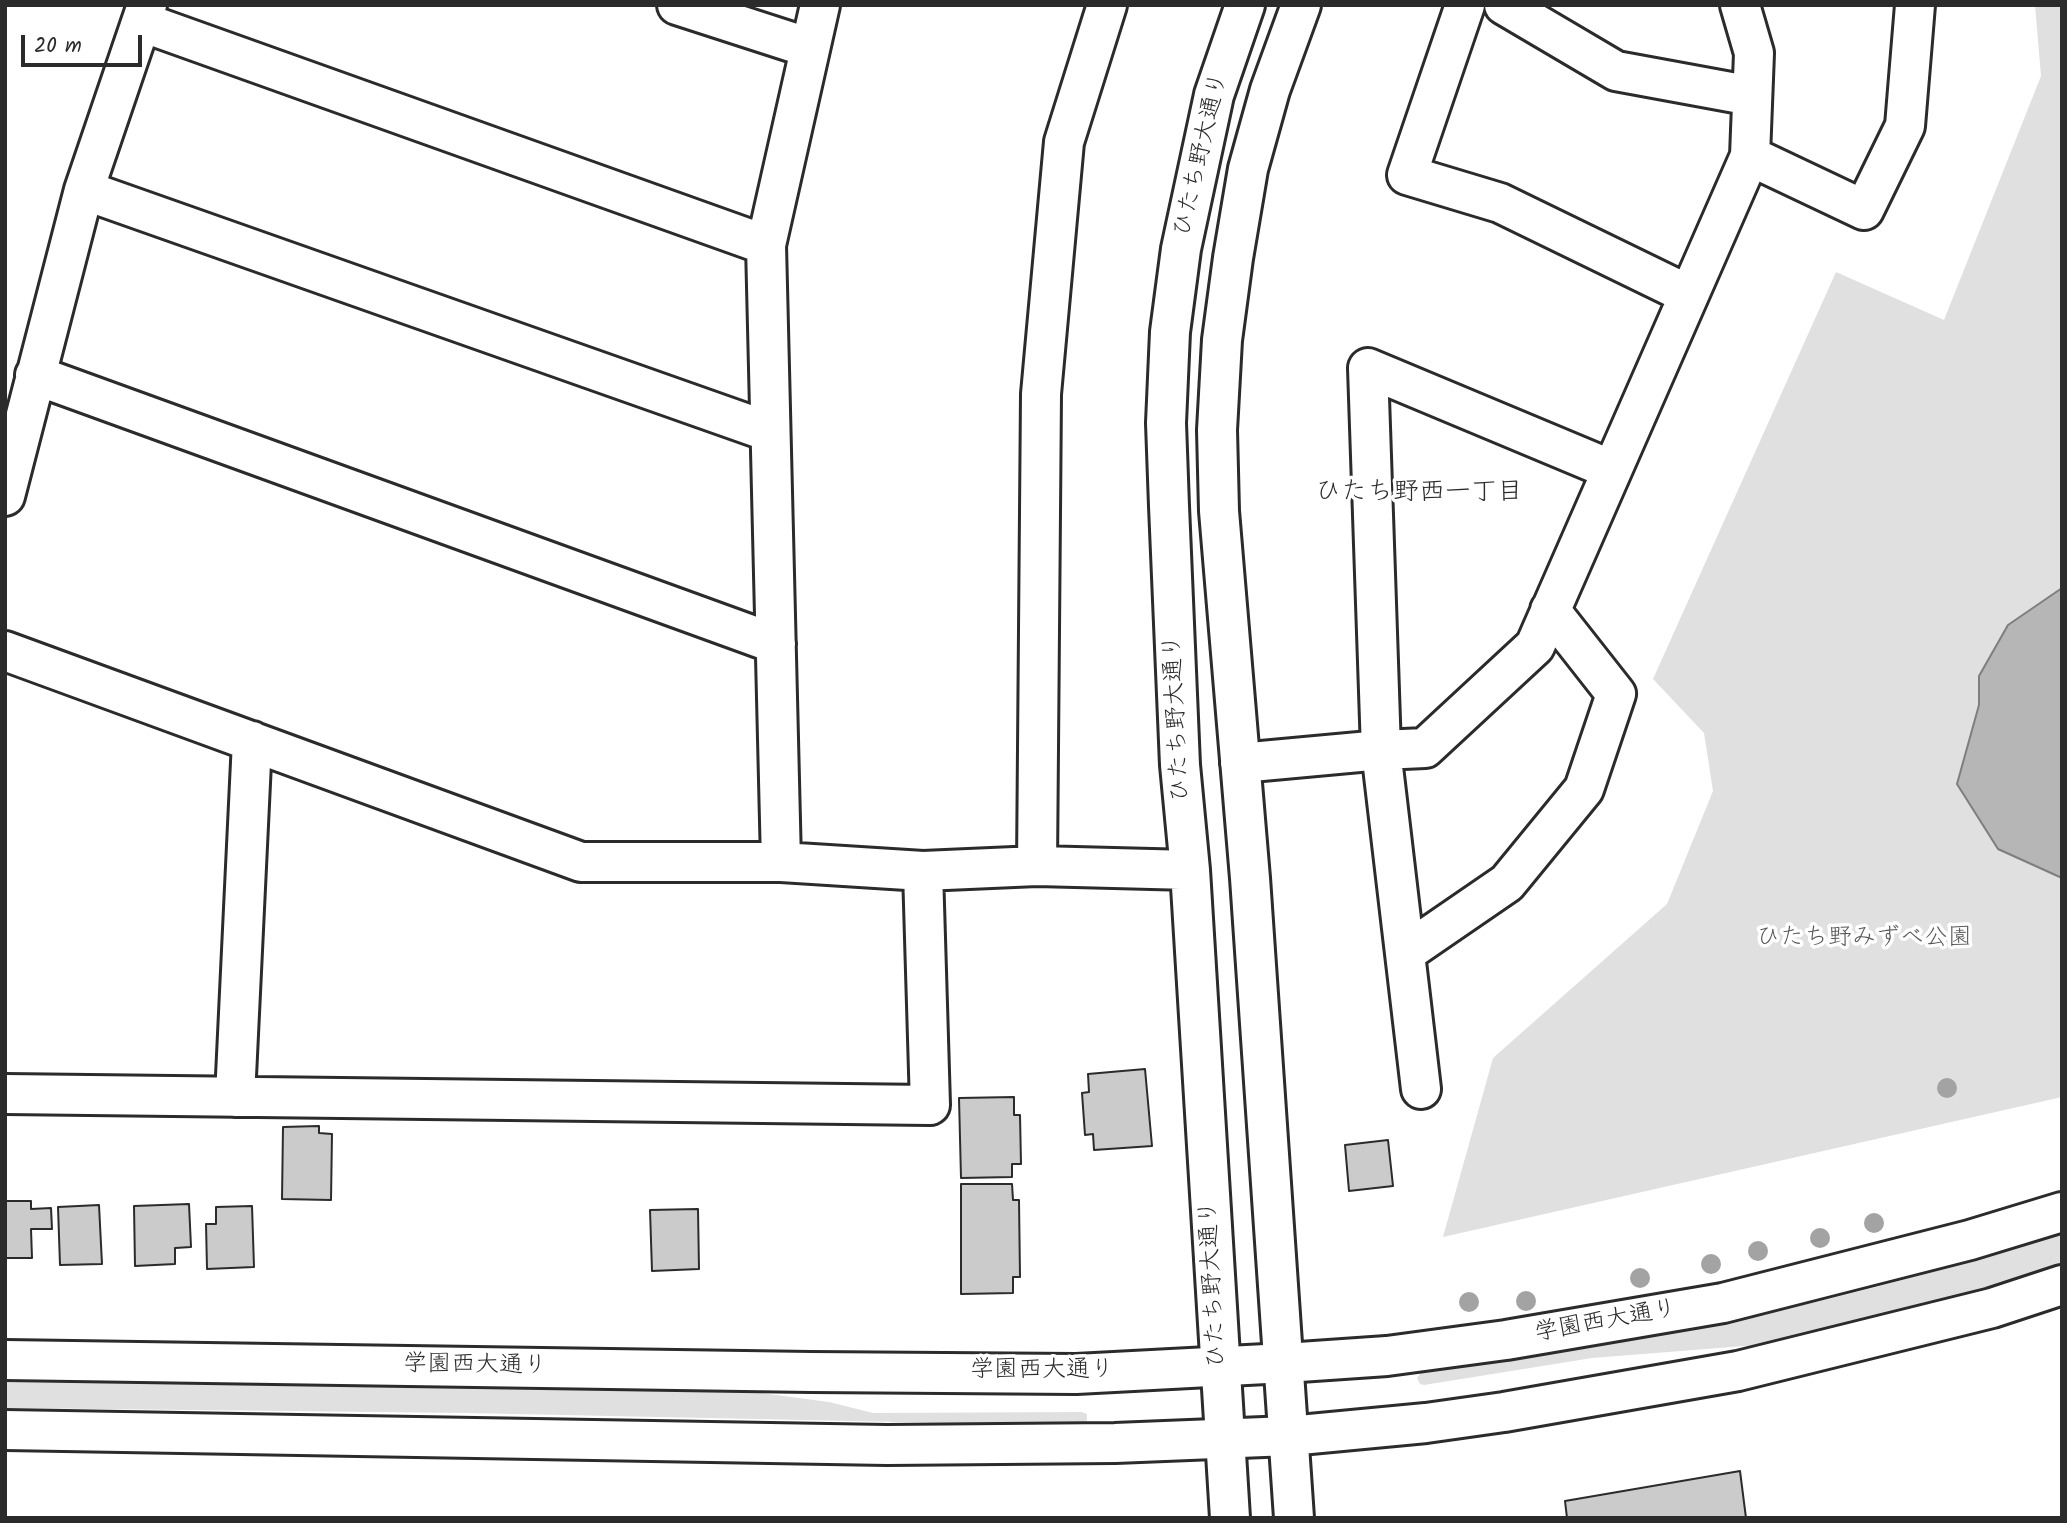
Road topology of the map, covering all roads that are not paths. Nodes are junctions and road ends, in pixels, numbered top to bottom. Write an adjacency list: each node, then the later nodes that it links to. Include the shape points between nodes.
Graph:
1 (677, 5): 11 (street)
2 (820, 5): 11 (street)
3 (1107, 5): 28 (street, via 1064,142 1041,394)
4 (1245, 5): 29 (street, ひたち野大通り, via 1214,95 1181,249 1170,332 1169,506 1180,765)
5 (1301, 5): 26 (street, ひたち野大通り, via 1248,169 1222,340 1219,511)
6 (1465, 5): 16 (street, via 1408,175 1500,203)
7 (1504, 5): 12 (street, via 1616,71)
8 (1740, 5): 12 (street, via 1754,52)
9 (1915, 5): 13 (street, via 1905,125 1864,211)
10 (144, 14): 14 (street); 15 (street)
11 (810, 48): 15 (street)
12 (1752, 96): 13 (street)
13 (1750, 156): 16 (street)
14 (84, 190): 17 (street); 18 (street)
15 (766, 245): 18 (street)
16 (1689, 295): 19 (street)
17 (35, 375): 20 (street); 22 (street)
18 (771, 432): 22 (street)
19 (1612, 470): 21 (street); 25 (street, via 1368,368)
20 (5, 496)
21 (1550, 610): 25 (street, via 1535,646 1425,748); 31 (street, via 1616,694 1584,789 1507,883)
22 (776, 644): 27 (street)
23 (5, 651): 24 (street)
24 (251, 741): 27 (street, via 581,862); 34 (street)
25 (1381, 750): 26 (street); 31 (street)
26 (1240, 763): 38 (street, ひたち野大通り)
27 (781, 862): 30 (street)
28 (1037, 866): 29 (street); 30 (street)
29 (1190, 870): 39 (street, ひたち野大通り)
30 (923, 871): 34 (street, via 930,1105)
31 (1405, 953): 32 (street)
32 (1421, 1089)
33 (5, 1094): 34 (street)
34 (235, 1097)
35 (2062, 1212): 38 (street, 学園西大通り, via 1723,1303 1387,1356)
36 (2062, 1285): 41 (street, via 1992,1308 1738,1371 1426,1423)
37 (5, 1360): 39 (street, 学園西大通り, via 1062,1374)
38 (1285, 1363): 39 (street, 学園西大通り); 41 (street, ひたち野大通り)
39 (1220, 1368): 42 (street, ひたち野大通り)
40 (5, 1430): 42 (street, via 887,1446)
41 (1289, 1436): 42 (street); 44 (street, ひたち野大通り)
42 (1225, 1439): 43 (street, ひたち野大通り)
43 (1230, 1518)
44 (1294, 1518)

